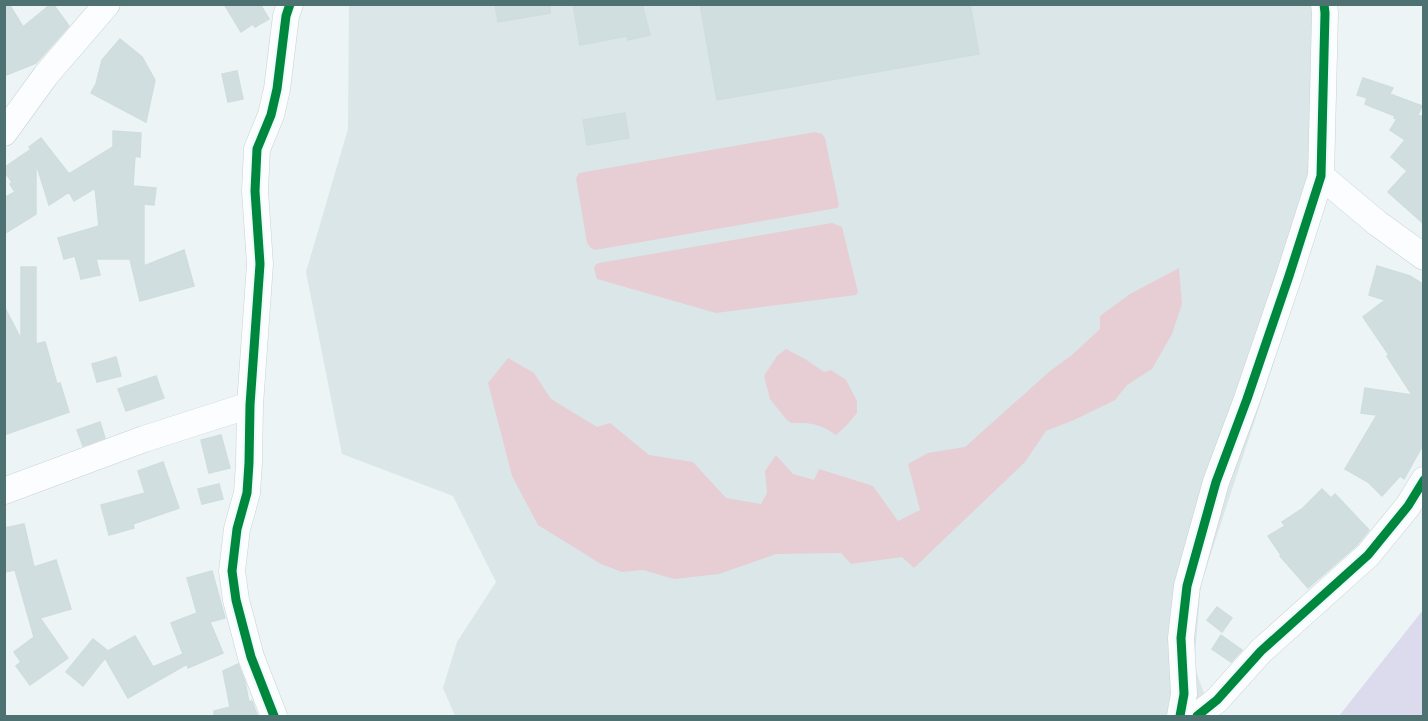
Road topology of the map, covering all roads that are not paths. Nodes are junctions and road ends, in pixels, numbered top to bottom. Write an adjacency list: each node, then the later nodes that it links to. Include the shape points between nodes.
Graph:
1 (107, 4): 4 (street, via 46,75)
2 (290, 4): 7 (street, via 271,115 257,149 255,191 260,264)
3 (1324, 4): 5 (street)
4 (4, 133)
5 (1321, 176): 6 (street); 11 (street, via 1216,482 1187,586 1181,638 1184,694)
6 (1424, 257)
7 (250, 405): 9 (street); 10 (street, via 247,493 237,529 232,571 251,657)
8 (1424, 480): 12 (street, via 1368,555 1261,651)
9 (4, 491)
10 (274, 717)
11 (1180, 717)
12 (1197, 717)

